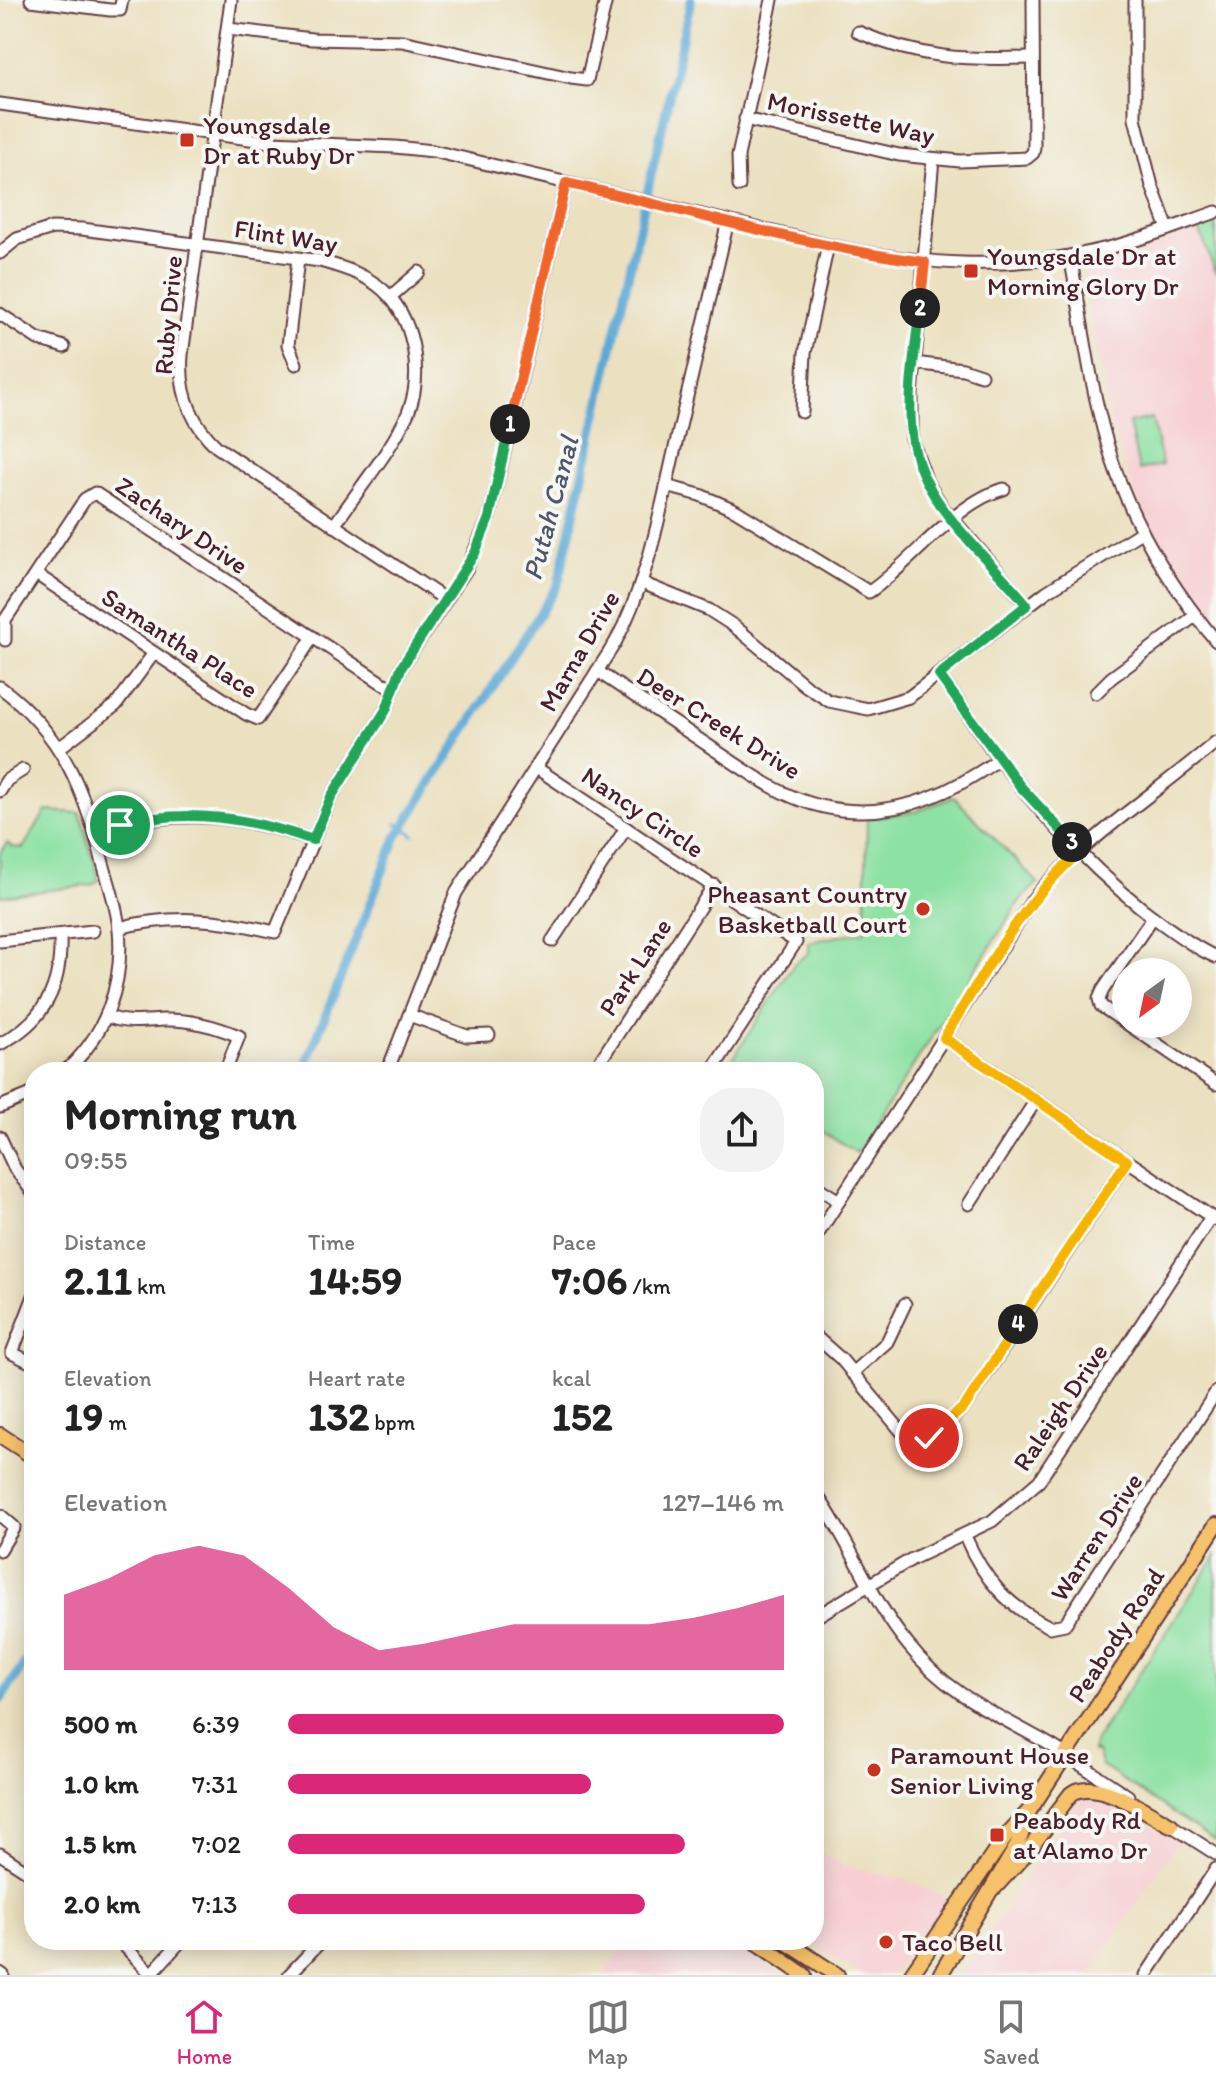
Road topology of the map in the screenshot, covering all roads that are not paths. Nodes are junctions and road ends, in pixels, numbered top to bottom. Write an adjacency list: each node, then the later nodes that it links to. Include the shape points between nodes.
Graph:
1 (31, 0): 2 (street, via 120,10)
2 (122, 0)
3 (231, 0): 8 (street, Ruby Drive)
4 (606, 0): 8 (street, via 587,80 402,41 312,39)
5 (772, 0): 12 (street)
6 (1033, 0): 10 (street, Morissette Way)
7 (1135, 0): 19 (street, via 1135,118)
8 (228, 29): 13 (street, Ruby Drive)
9 (858, 32): 10 (street, via 908,50 961,60)
10 (1031, 58): 14 (street, Morissette Way, via 1033,153 1011,159)
11 (0, 104): 13 (street)
12 (745, 119): 14 (street, Morissette Way); 16 (street)
13 (213, 134): 15 (street, via 417,149); 20 (street, Ruby Drive)
14 (933, 159): 25 (street)
15 (566, 183): 18 (street); 41 (street, via 489,518)
16 (739, 186)
17 (1216, 212): 19 (street)
18 (728, 221): 21 (street); 34 (street, Marna Drive)
19 (1168, 229): 23 (street)
20 (197, 244): 22 (street, Flint Way, via 52,228 17,239); 24 (street, Flint Way); 37 (street, Ruby Drive, via 181,371 192,415 217,447)
21 (828, 245): 25 (street); 33 (street, via 805,353)
22 (0, 253)
23 (1070, 256): 25 (street, via 993,264); 38 (street, via 1101,424)
24 (298, 259): 27 (street, Flint Way, via 346,268); 31 (street, via 288,345)
25 (925, 262): 30 (street)
26 (419, 272): 27 (street)
27 (390, 297): 37 (street, Flint Way, via 413,346 409,409)
28 (0, 314): 29 (street, via 38,339)
29 (64, 347)
30 (914, 363): 32 (street); 36 (street, via 912,440 917,461)
31 (296, 364)
32 (981, 375)
33 (802, 412)
34 (666, 486): 36 (street, via 700,495 758,522 869,592); 40 (street, Marna Drive)
35 (1004, 489): 36 (street, via 991,492)
36 (953, 520): 42 (street)
37 (334, 526): 41 (street, Ruby Drive)
38 (1141, 532): 42 (street); 43 (street)
39 (36, 574): 44 (street, Zachary Drive, via 85,499 95,493); 45 (street, Zachary Drive, via 5,620); 47 (street, Samantha Place)
40 (642, 583): 48 (street, Marna Drive); 49 (street, via 709,610 817,694 846,707 894,703)
41 (446, 600): 51 (street, via 401,668)
42 (1027, 605): 49 (street)
43 (1195, 616): 46 (street); 52 (street)
44 (313, 637): 47 (street, Samantha Place, via 258,719); 51 (street, Zachary Drive)
45 (5, 640)
46 (1216, 641)
47 (154, 653): 54 (street, via 116,705)
48 (597, 671): 55 (street, Deer Creek Drive, via 756,778 833,808 907,806 951,791); 56 (street, Marna Drive)
49 (939, 675): 55 (street)
50 (0, 687): 54 (street)
51 (394, 688): 61 (street, via 331,797)
52 (1096, 693)
53 (1216, 742): 62 (street)
54 (59, 748): 60 (street, via 81,788)
55 (999, 759): 62 (street)
56 (535, 767): 59 (street, Nancy Circle); 71 (street, Marna Drive, via 456,893)
57 (23, 770): 58 (street)
58 (0, 791)
59 (626, 828): 63 (street, Nancy Circle); 69 (street)
60 (95, 831): 61 (street, via 143,819 197,816 257,823); 65 (street)
61 (313, 840): 65 (street, via 275,932 193,918)
62 (1081, 851): 64 (street); 74 (street, via 1033,899)
63 (714, 885): 79 (street, Park Lane); 80 (street, Nancy Circle, via 796,942)
64 (1153, 917): 70 (street); 81 (street, via 1103,990 1101,1006)
65 (119, 928): 72 (street)
66 (93, 931): 67 (street)
67 (60, 935): 68 (street); 75 (street, via 60,964 51,995 26,1027)
68 (0, 941)
69 (552, 941)
70 (1216, 957)
71 (409, 1015): 73 (street, via 467,1036); 78 (street, Marna Drive)
72 (108, 1017): 76 (street); 77 (street, via 140,1023 187,1021 239,1036)
73 (489, 1035)
74 (944, 1038): 83 (street); 89 (street)
75 (0, 1044)
76 (73, 1062)
77 (229, 1062)
78 (391, 1062)
79 (599, 1062)
80 (718, 1062)
81 (1216, 1084)
82 (24, 1097): 84 (street)
83 (1036, 1100): 86 (street); 90 (street)
84 (0, 1107)
85 (0, 1137): 87 (street)
86 (1127, 1161): 91 (street); 97 (street, via 965,1406 939,1431 918,1444 907,1438)
87 (24, 1181)
88 (824, 1191): 89 (street)
89 (839, 1201): 92 (street)
90 (969, 1204)
91 (1213, 1219): 104 (street, Raleigh Drive, via 1039,1481 1008,1510)
92 (824, 1224)
93 (905, 1304): 97 (street, via 887,1342)
94 (24, 1322): 96 (street, via 12,1353)
95 (824, 1345): 97 (street)
96 (24, 1359)
97 (852, 1373)
98 (1216, 1392): 104 (street, Warren Drive, via 1065,1624 1050,1627 1003,1597)
99 (0, 1435): 100 (main road)
100 (24, 1451)
101 (824, 1508): 106 (street)
102 (0, 1515): 105 (street, via 14,1527)
103 (1216, 1525): 108 (main road, Peabody Road)
104 (965, 1536): 106 (street, Raleigh Drive)
105 (0, 1550)
106 (870, 1585): 107 (street, Raleigh Drive); 108 (street, via 896,1630 944,1683)
107 (824, 1612)
108 (1066, 1755): 109 (main road, Peabody Road); 110 (street)
109 (1029, 1811): 115 (main road, Peabody Road); 125 (main road, Peabody Road, via 1006,1836)
110 (1171, 1825): 112 (street); 115 (main road, via 1103,1791 1079,1788)
111 (0, 1854): 114 (street)
112 (1216, 1854)
113 (1216, 1869): 127 (street)
114 (24, 1870)
115 (995, 1887): 126 (main road, Peabody Road)
116 (128, 1950): 121 (street)
117 (173, 1950): 121 (street)
118 (313, 1950): 122 (street)
119 (768, 1950): 123 (main road)
120 (798, 1950): 124 (main road)
121 (151, 1975)
122 (289, 1975)
123 (804, 1975)
124 (837, 1975)
125 (911, 1975)
126 (940, 1975)
127 (1146, 1975)

